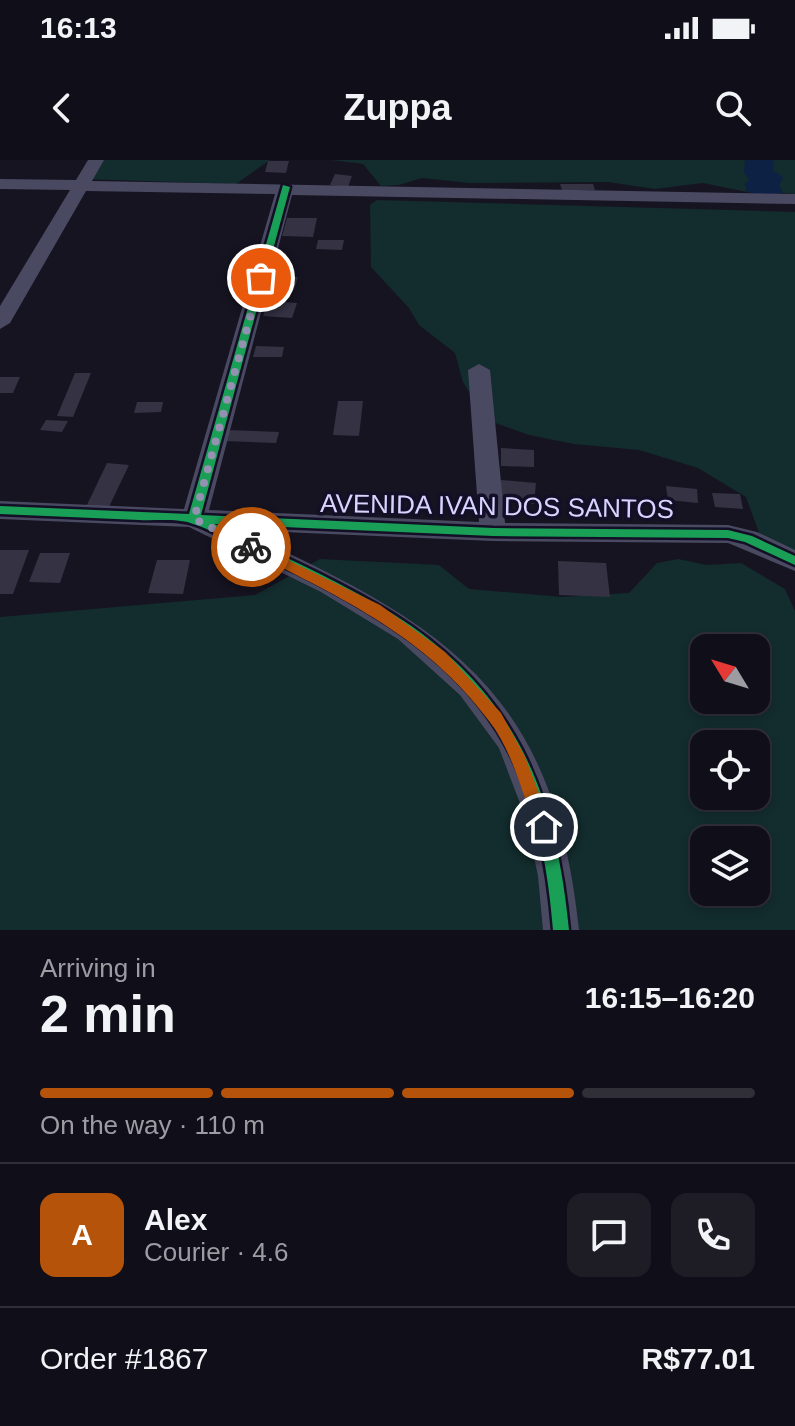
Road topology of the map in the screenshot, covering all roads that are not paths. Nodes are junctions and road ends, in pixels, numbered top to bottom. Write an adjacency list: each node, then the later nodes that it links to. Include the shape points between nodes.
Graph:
1 (96, 160): 3 (street)
2 (0, 184): 3 (street)
3 (81, 187): 4 (street); 6 (street)
4 (286, 187): 5 (street); 9 (street)
5 (795, 199)
6 (0, 323)
7 (479, 370): 10 (street)
8 (0, 510): 9 (street, AVENIDA IVAN DOS SANTOS)
9 (194, 519): 10 (street, AVENIDA IVAN DOS SANTOS); 12 (street, via 375,609 440,656 496,717 518,757 544,827)
10 (493, 532): 11 (street, AVENIDA IVAN DOS SANTOS, via 728,534)
11 (795, 561)
12 (561, 930)

